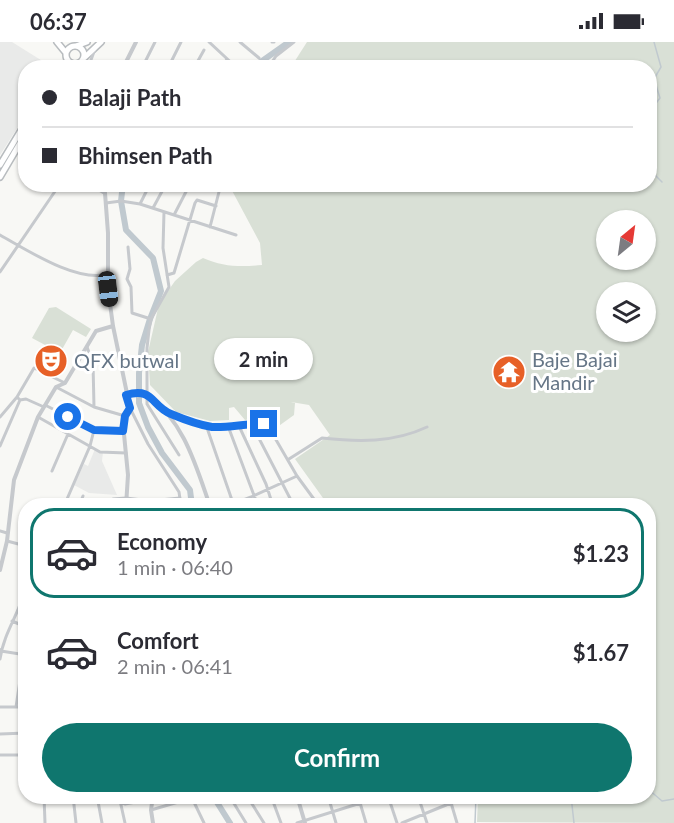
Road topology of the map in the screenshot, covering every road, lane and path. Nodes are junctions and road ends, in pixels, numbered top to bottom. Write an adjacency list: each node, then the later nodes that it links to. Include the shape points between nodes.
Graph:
1 (57, 42): 13 (highway)
2 (68, 42): 11 (highway)
3 (87, 42): 11 (highway)
4 (136, 42): 20 (street)
5 (155, 42): 21 (street)
6 (181, 42): 22 (street)
7 (209, 42): 15 (street)
8 (240, 42): 14 (street)
9 (294, 42): 24 (street)
10 (99, 44): 18 (highway); 19 (street)
11 (75, 45): 13 (highway); 17 (highway, via 82,50)
12 (204, 50): 23 (street)
13 (66, 53): 16 (highway)
14 (259, 58)
15 (227, 59)
16 (66, 60)
17 (80, 60)
18 (83, 60)
19 (92, 60)
20 (127, 60)
21 (146, 60)
22 (172, 60)
23 (198, 60)
24 (273, 60)
25 (18, 142): 27 (highway)
26 (18, 144): 28 (highway)
27 (0, 165)
28 (0, 177)
29 (55, 192): 45 (street)
30 (146, 192): 36 (street)
31 (162, 192): 38 (street)
32 (186, 192): 40 (street)
33 (219, 192): 37 (street)
34 (105, 193): 35 (street)
35 (106, 203): 36 (street); 48 (street)
36 (140, 204): 38 (street)
37 (216, 206): 41 (street, via 197,200); 42 (street)
38 (153, 208): 39 (street)
39 (164, 212): 40 (street); 49 (street)
40 (174, 214): 41 (street)
41 (191, 220): 42 (street); 49 (street, via 174,273)
42 (210, 227): 44 (street)
43 (0, 235): 45 (street)
44 (236, 236)
45 (19, 246): 47 (street); 48 (street, via 74,272)
46 (128, 247): 50 (street, via 132,313)
47 (0, 272)
48 (108, 274): 51 (street)
49 (167, 274): 50 (street, via 170,287)
50 (152, 319): 55 (street)
51 (113, 326): 52 (street, via 96,331); 56 (street)
52 (87, 346): 53 (street); 59 (street, via 93,363)
53 (64, 383): 54 (street); 57 (street, via 34,368)
54 (56, 387): 58 (street); 59 (street)
55 (145, 393): 56 (street); 61 (street); 76 (street, via 147,404)
56 (126, 395): 60 (street)
57 (18, 399): 58 (street); 63 (street); 73 (street)
58 (44, 406): 64 (street); 70 (street)
59 (93, 407): 62 (street)
60 (130, 408): 62 (street); 85 (street)
61 (168, 413): 66 (street); 86 (street, via 190,447)
62 (125, 416): 71 (street)
63 (0, 417)
64 (38, 417): 72 (street); 94 (street, via 14,480)
65 (251, 423): 68 (street); 77 (street, via 268,426); 80 (street)
66 (206, 425): 67 (street); 87 (street)
67 (228, 426): 68 (street); 82 (street)
68 (239, 426): 81 (street)
69 (427, 427): 77 (street, via 386,440 322,438)
70 (94, 430): 71 (street); 74 (street)
71 (123, 431): 75 (street)
72 (68, 435): 74 (street); 78 (street)
73 (0, 446)
74 (90, 446): 75 (street, via 100,452); 83 (street)
75 (126, 453): 84 (street)
76 (179, 455)
77 (289, 459): 79 (street)
78 (52, 471)
79 (297, 476): 80 (street); 92 (street)
80 (282, 483): 81 (street); 91 (street)
81 (267, 489): 82 (street); 90 (street)
82 (255, 495): 88 (street); 89 (street)
83 (67, 498)
84 (126, 498)
85 (180, 498)
86 (207, 498)
87 (231, 498)
88 (248, 498)
89 (256, 498)
90 (270, 498)
91 (290, 498)
92 (313, 498)
93 (0, 531): 94 (street)
94 (7, 533): 95 (street)
95 (8, 541): 96 (street); 97 (street)
96 (18, 544)
97 (0, 570)
98 (18, 610): 99 (street)
99 (12, 621): 100 (street); 101 (street)
100 (18, 624)
101 (1, 651): 102 (street); 103 (street)
102 (18, 654)
103 (0, 659)
104 (18, 695): 106 (street)
105 (0, 707): 106 (street)
106 (16, 707)
107 (18, 733): 108 (street)
108 (0, 734)
109 (0, 755): 110 (street)
110 (18, 755)
111 (44, 804): 133 (street)
112 (74, 804): 134 (street)
113 (98, 804): 135 (street)
114 (121, 804): 136 (street)
115 (152, 804): 129 (street)
116 (170, 804): 129 (street)
117 (195, 804): 138 (street)
118 (234, 804): 139 (street)
119 (252, 804): 140 (street)
120 (274, 804): 141 (street)
121 (299, 804): 132 (street)
122 (331, 804): 130 (street)
123 (357, 804): 130 (street)
124 (360, 804): 144 (street)
125 (391, 804): 145 (street)
126 (421, 804): 131 (street)
127 (448, 804): 131 (street)
128 (451, 804): 148 (street)
129 (151, 810): 137 (street)
130 (333, 811): 132 (street); 143 (street)
131 (424, 813): 146 (street); 147 (street)
132 (305, 822): 142 (street)
133 (45, 823)
134 (76, 823)
135 (102, 823)
136 (125, 823)
137 (153, 823)
138 (204, 823)
139 (246, 823)
140 (264, 823)
141 (281, 823)
142 (297, 823)
143 (336, 823)
144 (366, 823)
145 (397, 823)
146 (402, 823)
147 (427, 823)
148 (457, 823)

